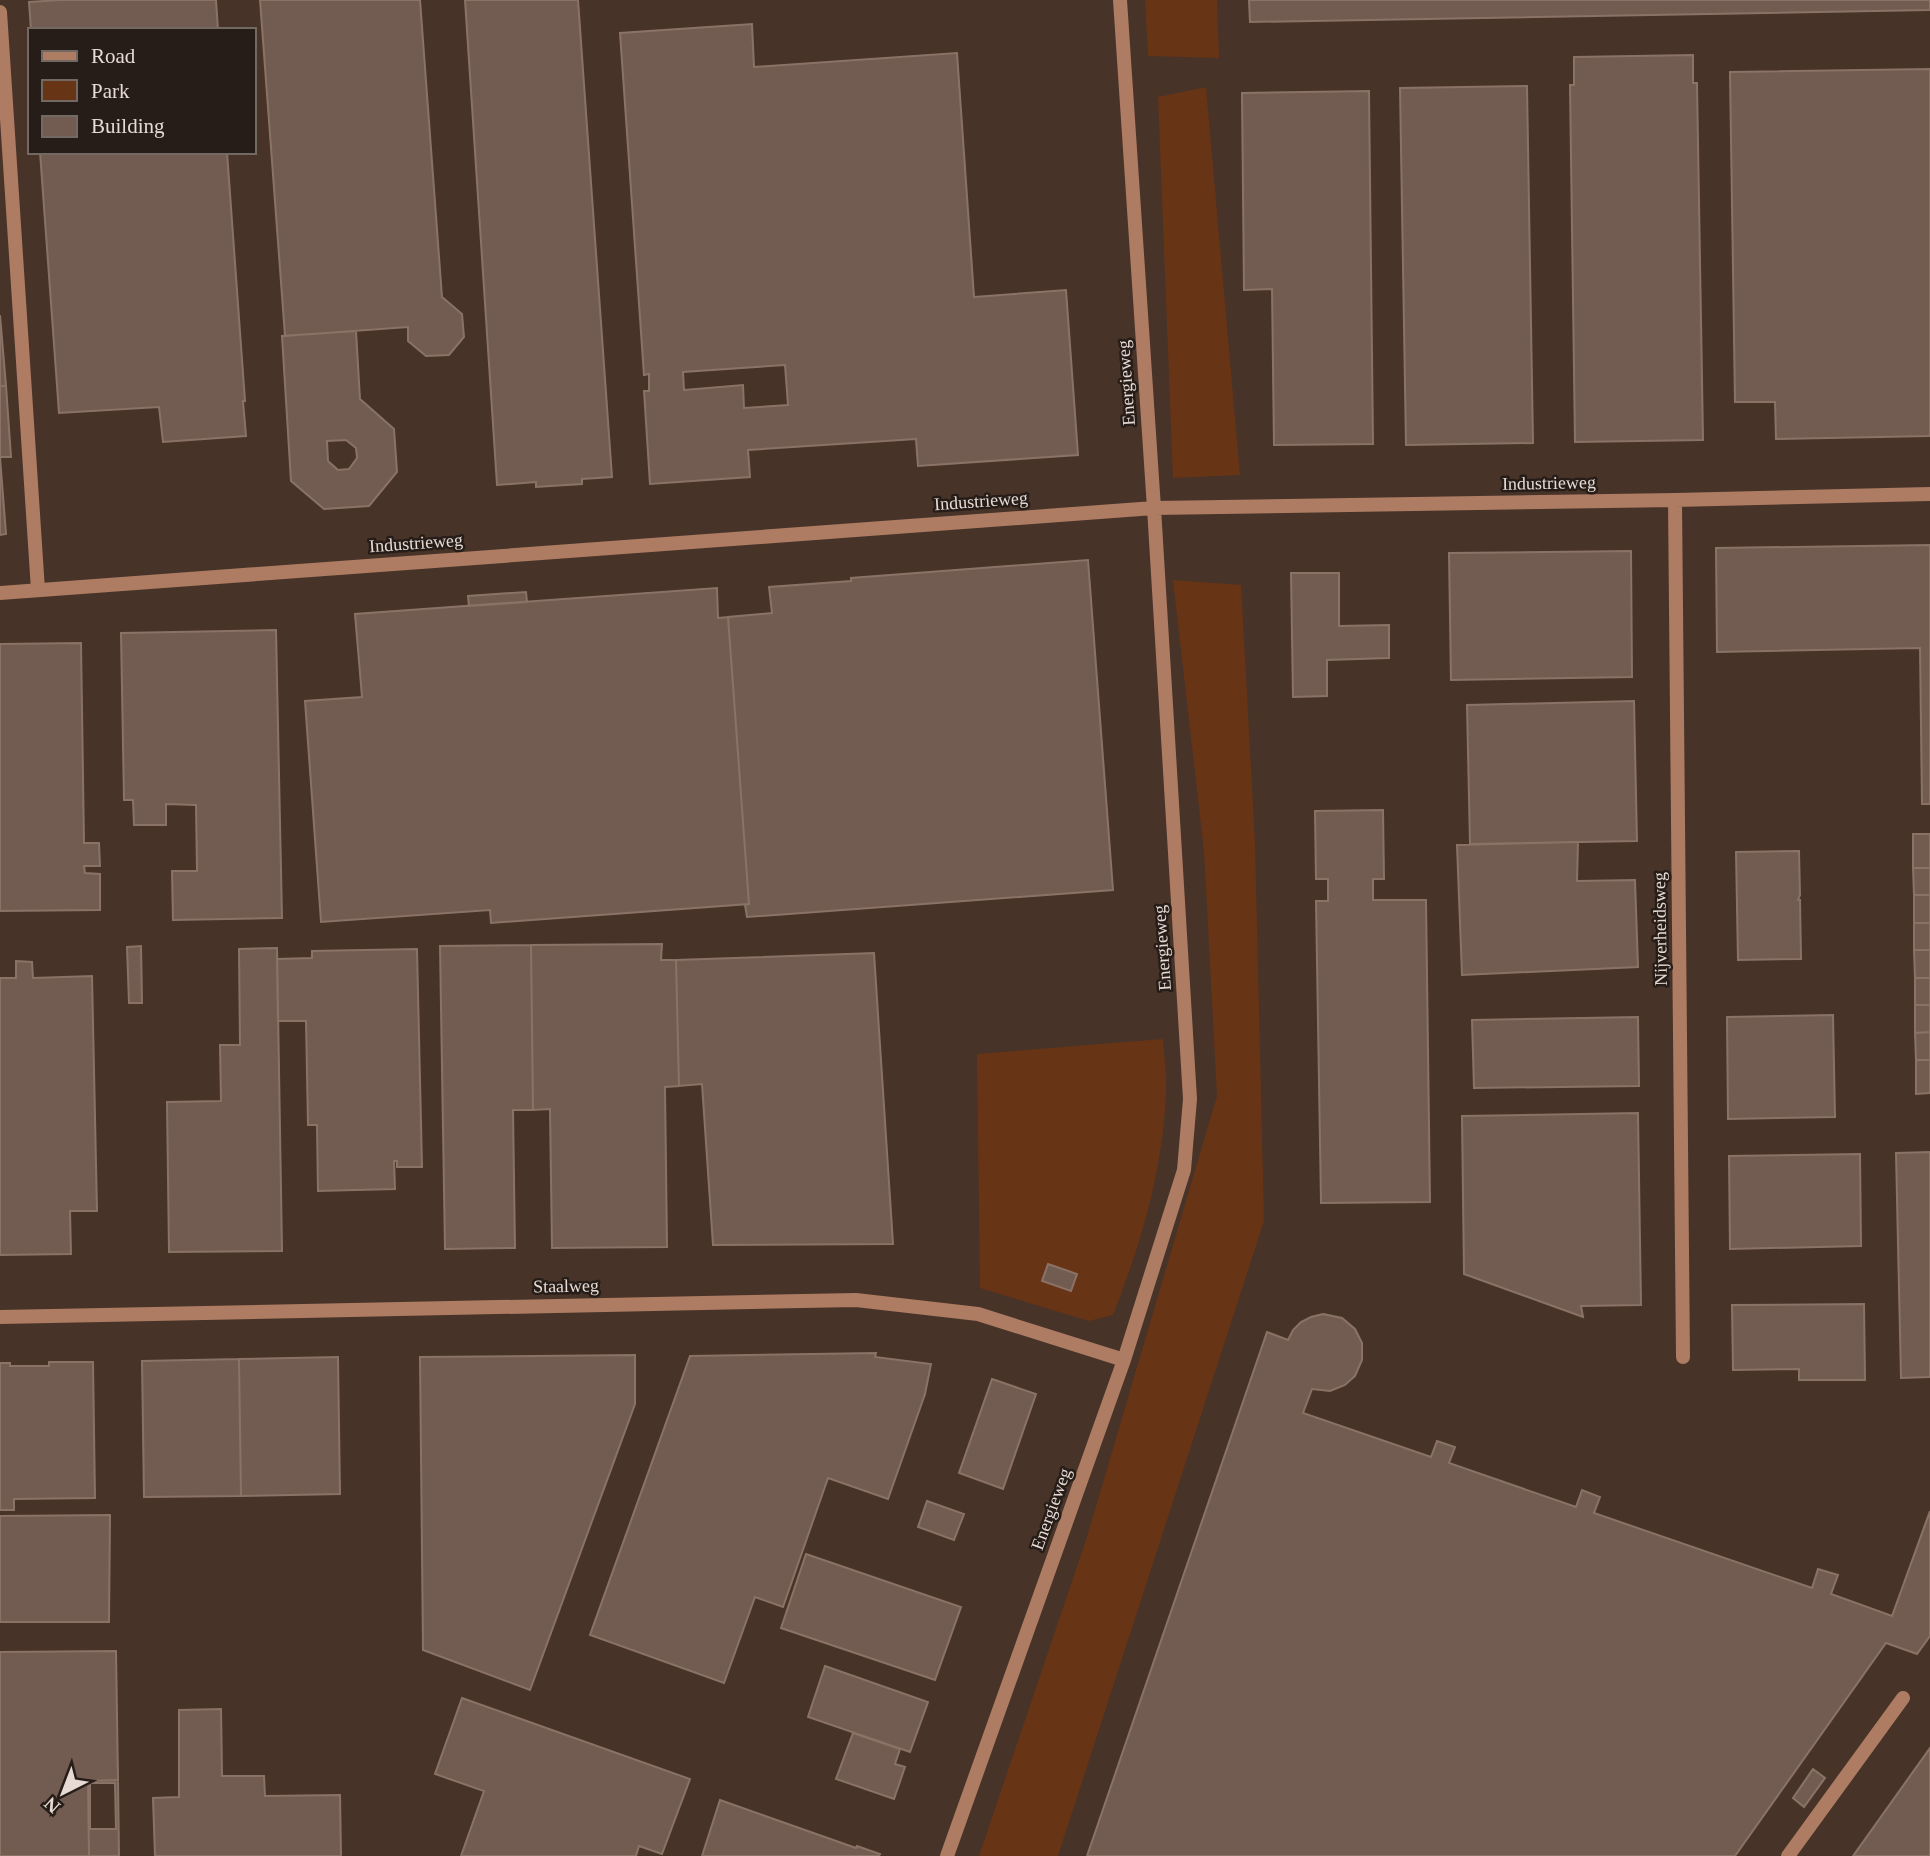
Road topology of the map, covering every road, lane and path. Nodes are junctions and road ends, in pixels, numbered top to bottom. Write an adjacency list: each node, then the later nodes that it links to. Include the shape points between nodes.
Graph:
1 (1120, 0): 5 (street, Energieweg)
2 (0, 12): 6 (street)
3 (1930, 494): 4 (street, Industrieweg)
4 (1675, 500): 5 (street, Industrieweg); 9 (street, Nijverheidsweg)
5 (1154, 508): 6 (street, Industrieweg); 10 (street, Energieweg, via 1190,1099 1184,1170)
6 (38, 590): 7 (street, Industrieweg)
7 (0, 593)
8 (0, 1317): 10 (street, Staalweg, via 856,1300 978,1314)
9 (1683, 1357)
10 (1125, 1360): 12 (street, Energieweg)
11 (1903, 1698): 13 (street)
12 (947, 1856)
13 (1788, 1856)

